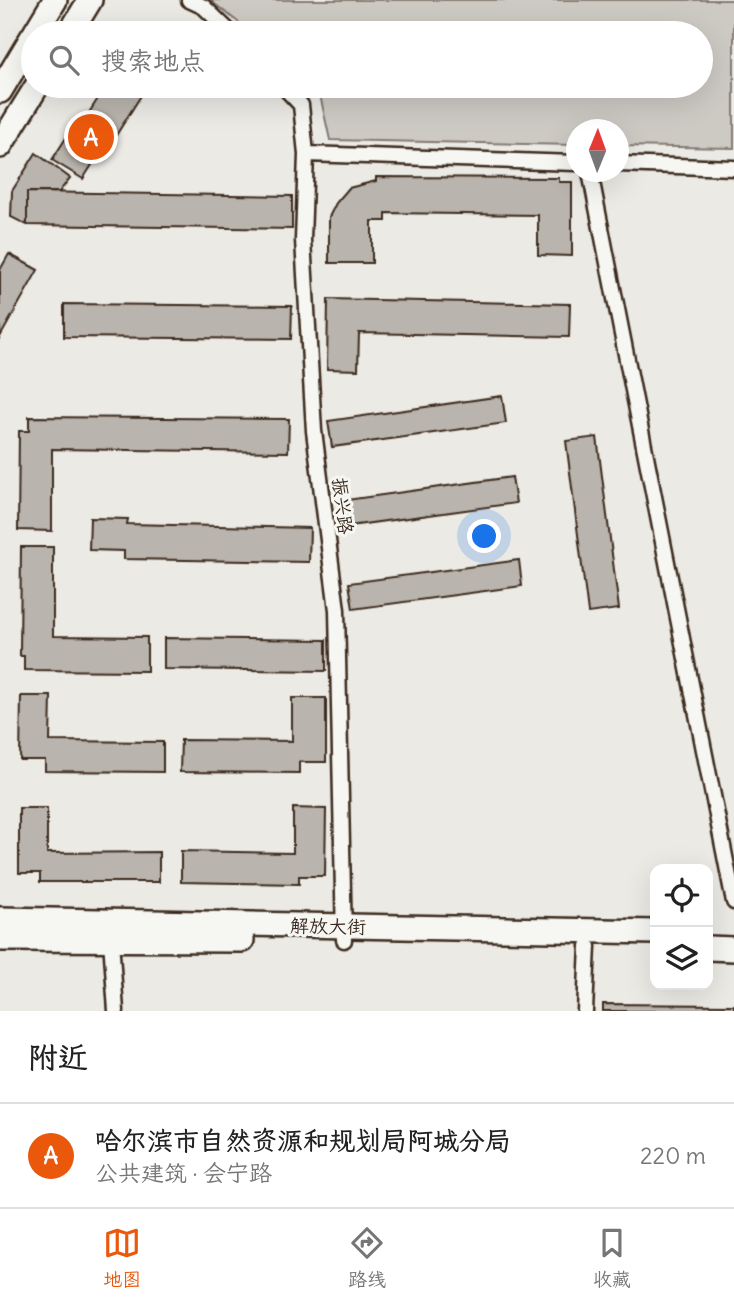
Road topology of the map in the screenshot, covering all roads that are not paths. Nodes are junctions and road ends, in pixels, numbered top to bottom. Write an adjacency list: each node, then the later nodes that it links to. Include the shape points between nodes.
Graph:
1 (55, 0): 4 (main road)
2 (90, 0): 5 (main road)
3 (189, 0): 6 (street, via 205,7)
4 (42, 21)
5 (77, 21)
6 (218, 21)
7 (21, 56): 8 (main road)
8 (0, 91)
9 (30, 98): 11 (main road)
10 (295, 98): 12 (street, 振兴路, via 301,104)
11 (0, 146)
12 (306, 155): 13 (street); 20 (street, 振兴路, via 303,240 314,431 337,610)
13 (566, 163)
14 (629, 164): 15 (street)
15 (734, 168)
16 (592, 182): 17 (street)
17 (734, 902)
18 (0, 919): 20 (main road, 解放大街)
19 (650, 932): 20 (main road, 解放大街)
20 (345, 933): 24 (main road, 解放大街); 25 (main road, 解放大街)
21 (713, 933): 22 (main road)
22 (734, 933)
23 (0, 939): 24 (main road, 解放大街)
24 (111, 940): 29 (street)
25 (589, 946): 26 (main road, 解放大街); 30 (street)
26 (650, 947)
27 (713, 948): 28 (main road)
28 (734, 949)
29 (116, 1011)
30 (585, 1011)

